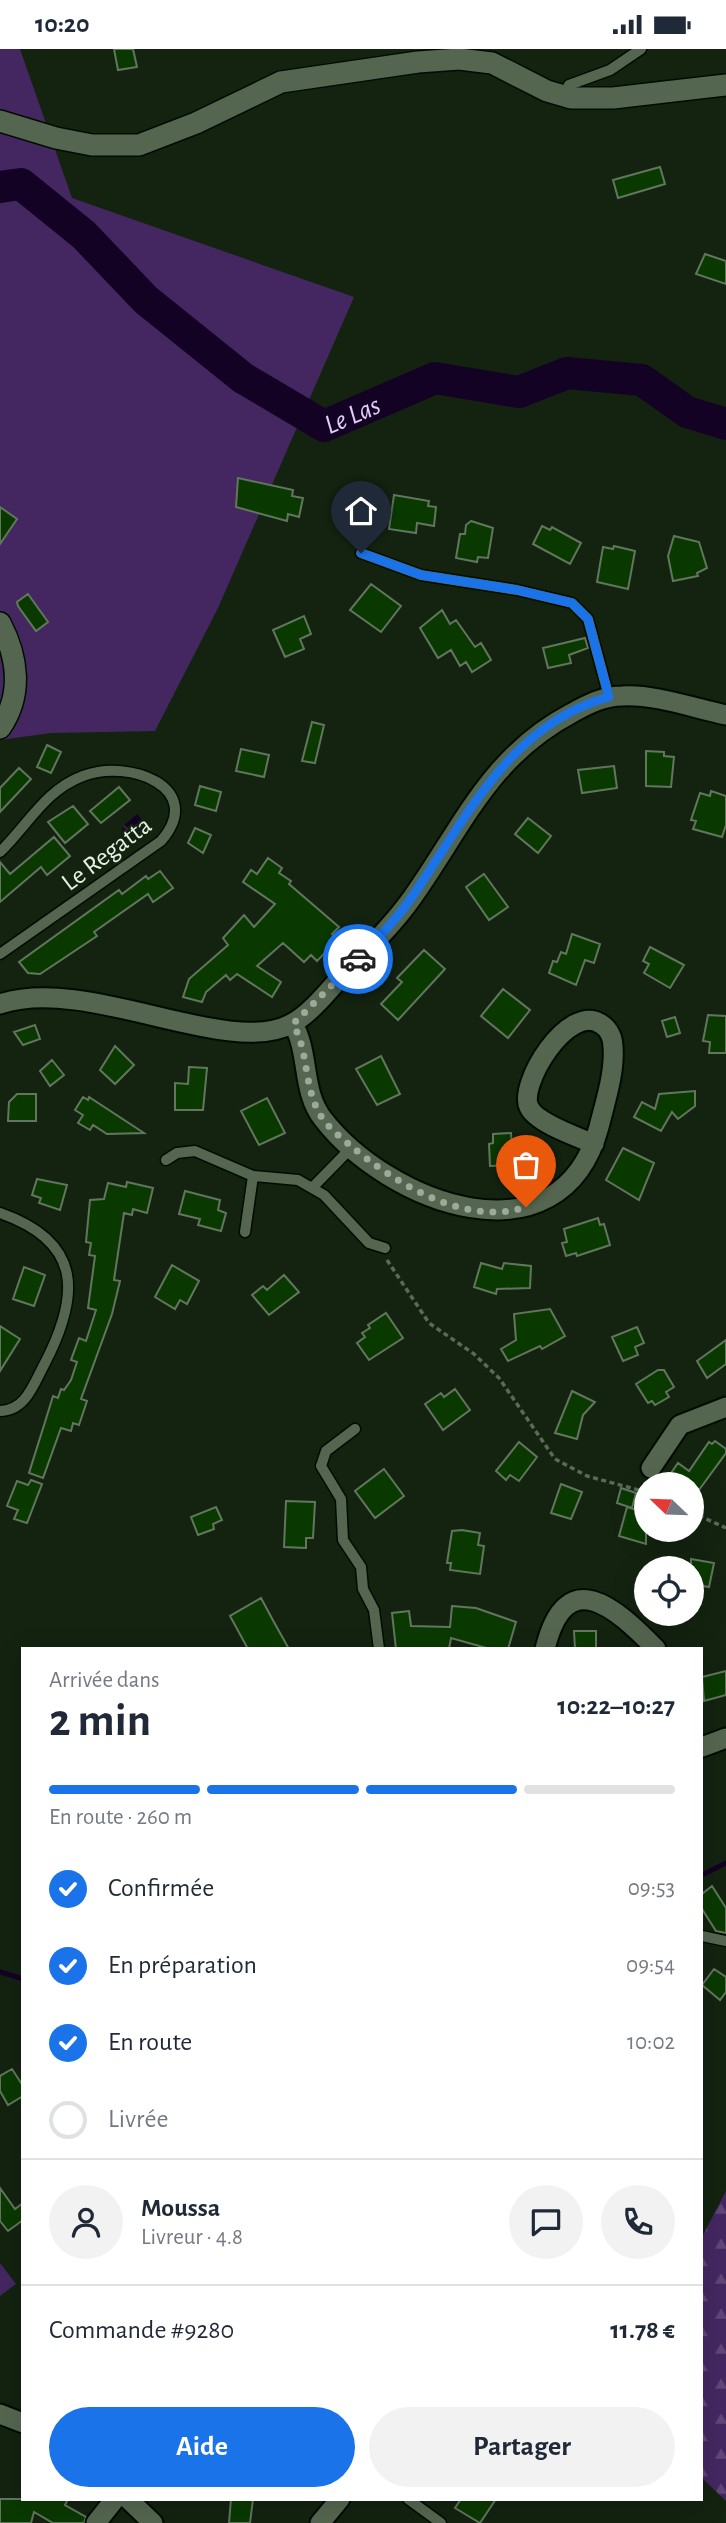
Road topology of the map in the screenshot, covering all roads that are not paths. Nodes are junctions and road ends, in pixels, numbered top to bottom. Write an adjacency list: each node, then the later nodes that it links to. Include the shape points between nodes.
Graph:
1 (641, 49): 3 (lane, via 610,70 569,85)
2 (726, 85): 3 (street, via 613,98)
3 (562, 96): 4 (street, via 492,63 459,59 281,82 139,145 84,144)
4 (0, 121)
5 (361, 553): 7 (lane, via 421,575 572,603 588,619)
6 (0, 623): 9 (street, via 17,681)
7 (609, 697): 8 (street, via 635,696); 13 (street, via 544,728 510,756 401,912)
8 (726, 715)
9 (0, 729)
10 (0, 852): 11 (lane, Le Regatta, via 58,789 99,771 126,769 147,776 176,807 174,824 161,841)
11 (0, 954)
12 (0, 1004): 13 (street, via 43,996 92,1001 226,1030 260,1031)
13 (293, 1024): 15 (street, via 318,1113)
14 (594, 1144): 14 (street, via 542,1120 527,1101 532,1079 561,1033 587,1019 607,1028 613,1047); 15 (street, via 580,1173 565,1187 540,1202 505,1212 458,1205 408,1187)
15 (353, 1147): 18 (lane)
16 (166, 1160): 17 (lane, via 195,1151)
17 (253, 1176): 18 (lane, via 289,1178); 20 (lane)
18 (312, 1188): 21 (lane, via 369,1243)
19 (0, 1213): 23 (lane, via 29,1225 52,1244 66,1271 69,1302 58,1337 30,1392 17,1406)
20 (245, 1232)
21 (381, 1247)
22 (726, 1407): 25 (street, via 680,1425)
23 (0, 1411)
24 (355, 1429): 26 (lane, via 326,1451 321,1466 341,1499 343,1540 361,1567)
25 (651, 1468)
26 (379, 1647)
27 (546, 1647): 28 (street, via 562,1608 587,1598 624,1618)
28 (654, 1647)
29 (726, 1738): 30 (street)
30 (703, 1747)
31 (703, 1936): 32 (lane)
32 (726, 1941)
33 (0, 2414): 34 (street)
34 (21, 2422)
35 (112, 2501): 39 (street)
36 (130, 2501): 40 (street)
37 (338, 2501): 41 (street)
38 (411, 2501): 42 (lane)
39 (96, 2523)
40 (153, 2523)
41 (320, 2523)
42 (441, 2523)

